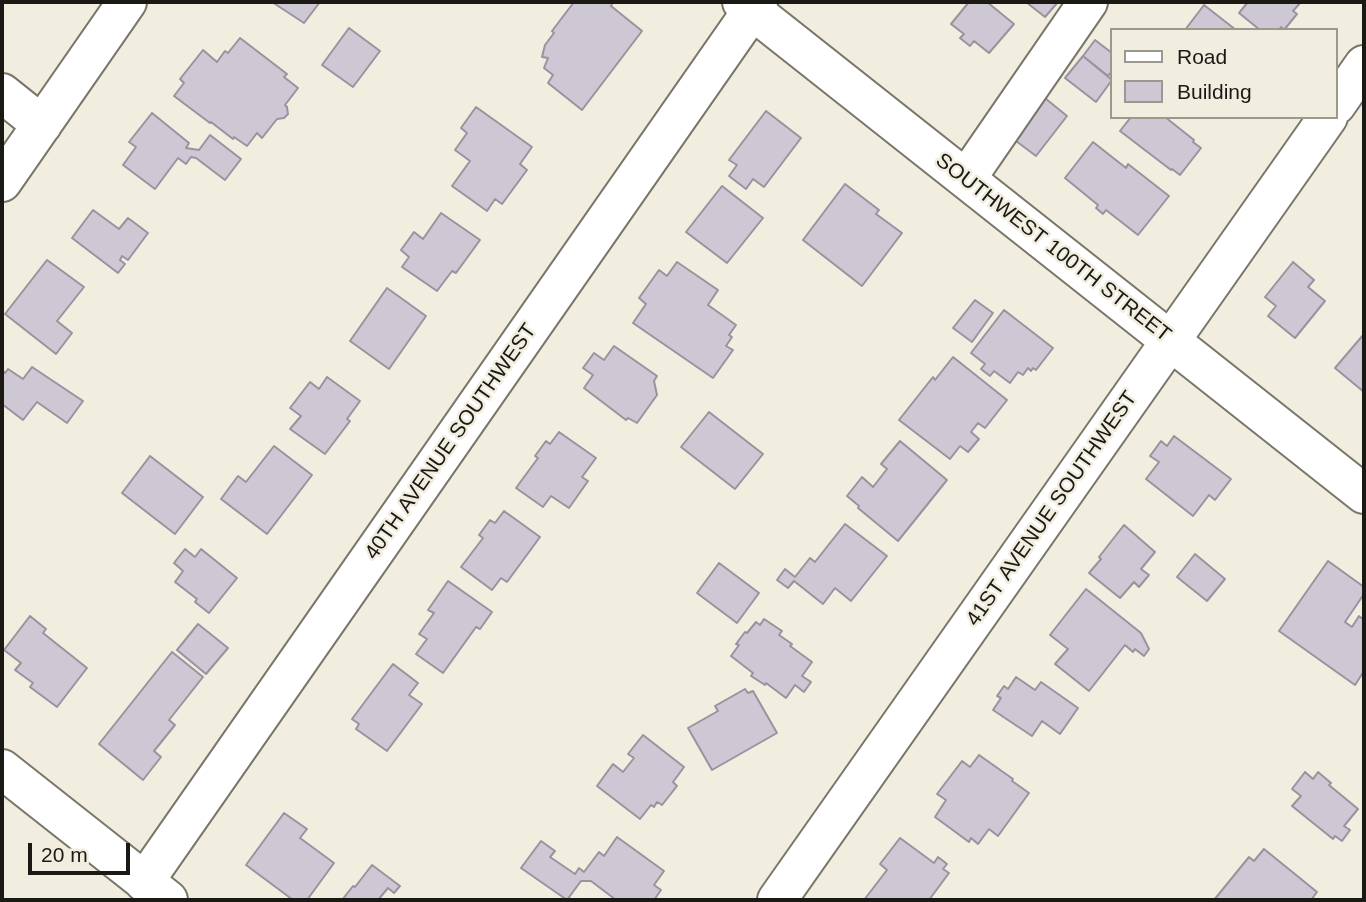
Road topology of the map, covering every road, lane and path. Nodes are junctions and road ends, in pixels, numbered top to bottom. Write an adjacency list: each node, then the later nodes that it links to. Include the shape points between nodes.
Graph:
1 (127, 2): 8 (street)
2 (1088, 2): 9 (street)
3 (751, 4): 9 (street, SOUTHWEST 100TH STREET); 14 (street, 40TH AVENUE SOUTHWEST)
4 (1364, 65): 6 (street)
5 (2, 93): 8 (street)
6 (1338, 102)
7 (1327, 119): 11 (street, 41ST AVENUE SOUTHWEST)
8 (42, 125): 10 (street)
9 (966, 179): 11 (street, SOUTHWEST 100TH STREET)
10 (2, 182)
11 (1170, 340): 12 (street, SOUTHWEST 100TH STREET); 15 (street, 41ST AVENUE SOUTHWEST)
12 (1364, 494)
13 (2, 769): 14 (street)
14 (156, 891)
15 (777, 900)

